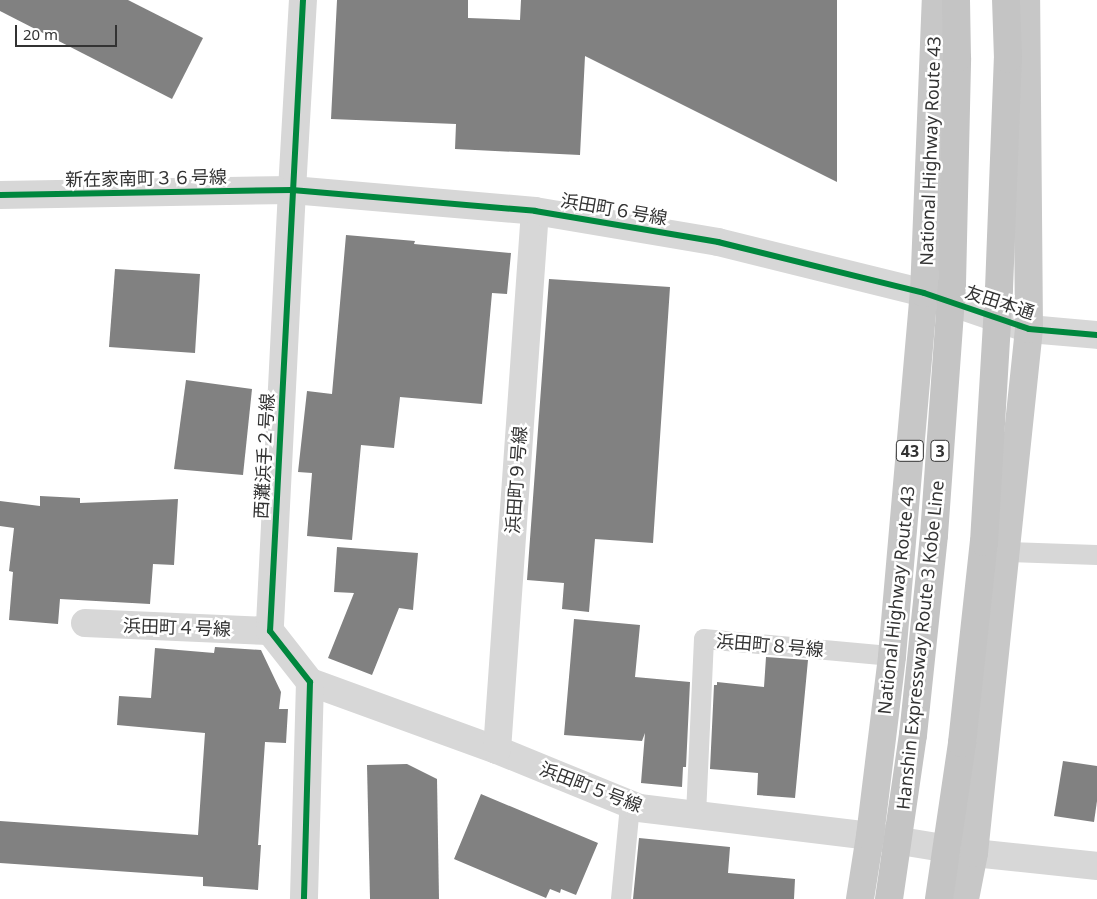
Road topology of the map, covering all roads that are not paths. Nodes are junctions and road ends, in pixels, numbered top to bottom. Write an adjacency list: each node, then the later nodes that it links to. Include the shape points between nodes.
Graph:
1 (304, 0): 6 (street, 西灘浜手２号線)
2 (936, 0): 9 (highway, National Highway Route 43 / 43)
3 (956, 0): 27 (highway, Hanshin Expressway Route 3 Kobe Line / 3, bridge, via 952,284 934,534 913,735)
4 (1006, 0): 28 (highway, bridge, via 1008,59 999,289 984,542 962,743)
5 (1026, 0): 10 (highway)
6 (292, 190): 7 (street, 新在家南町３６号線); 8 (street, 浜田町６号線); 15 (street, 西灘浜手２号線)
7 (0, 195)
8 (535, 210): 9 (street, 浜田町６号線, via 718,242); 18 (street, 浜田町９号線)
9 (924, 293): 10 (street, 友田本通); 16 (highway, National Highway Route 43 / 43)
10 (1029, 329): 11 (street, 友田本通); 12 (highway)
11 (1097, 335)
12 (1005, 552): 13 (lane); 22 (highway)
13 (1097, 555)
14 (84, 623): 15 (street, 浜田町４号線)
15 (270, 631): 17 (street)
16 (892, 656): 20 (lane, 浜田町８号線, via 704,638); 21 (highway, National Highway Route 43 / 43)
17 (310, 682): 18 (street, 浜田町５号線); 24 (street)
18 (497, 750): 19 (street, 浜田町５号線)
19 (630, 805): 20 (street, 浜田町５号線); 25 (lane)
20 (696, 815): 21 (street, 浜田町５号線)
21 (870, 836): 22 (street, 浜田町５号線); 26 (highway, National Highway Route 43 / 43)
22 (974, 853): 23 (street, 浜田町５号線); 29 (highway)
23 (1097, 866)
24 (304, 899)
25 (621, 899)
26 (860, 899)
27 (889, 899)
28 (939, 899)
29 (965, 899)

